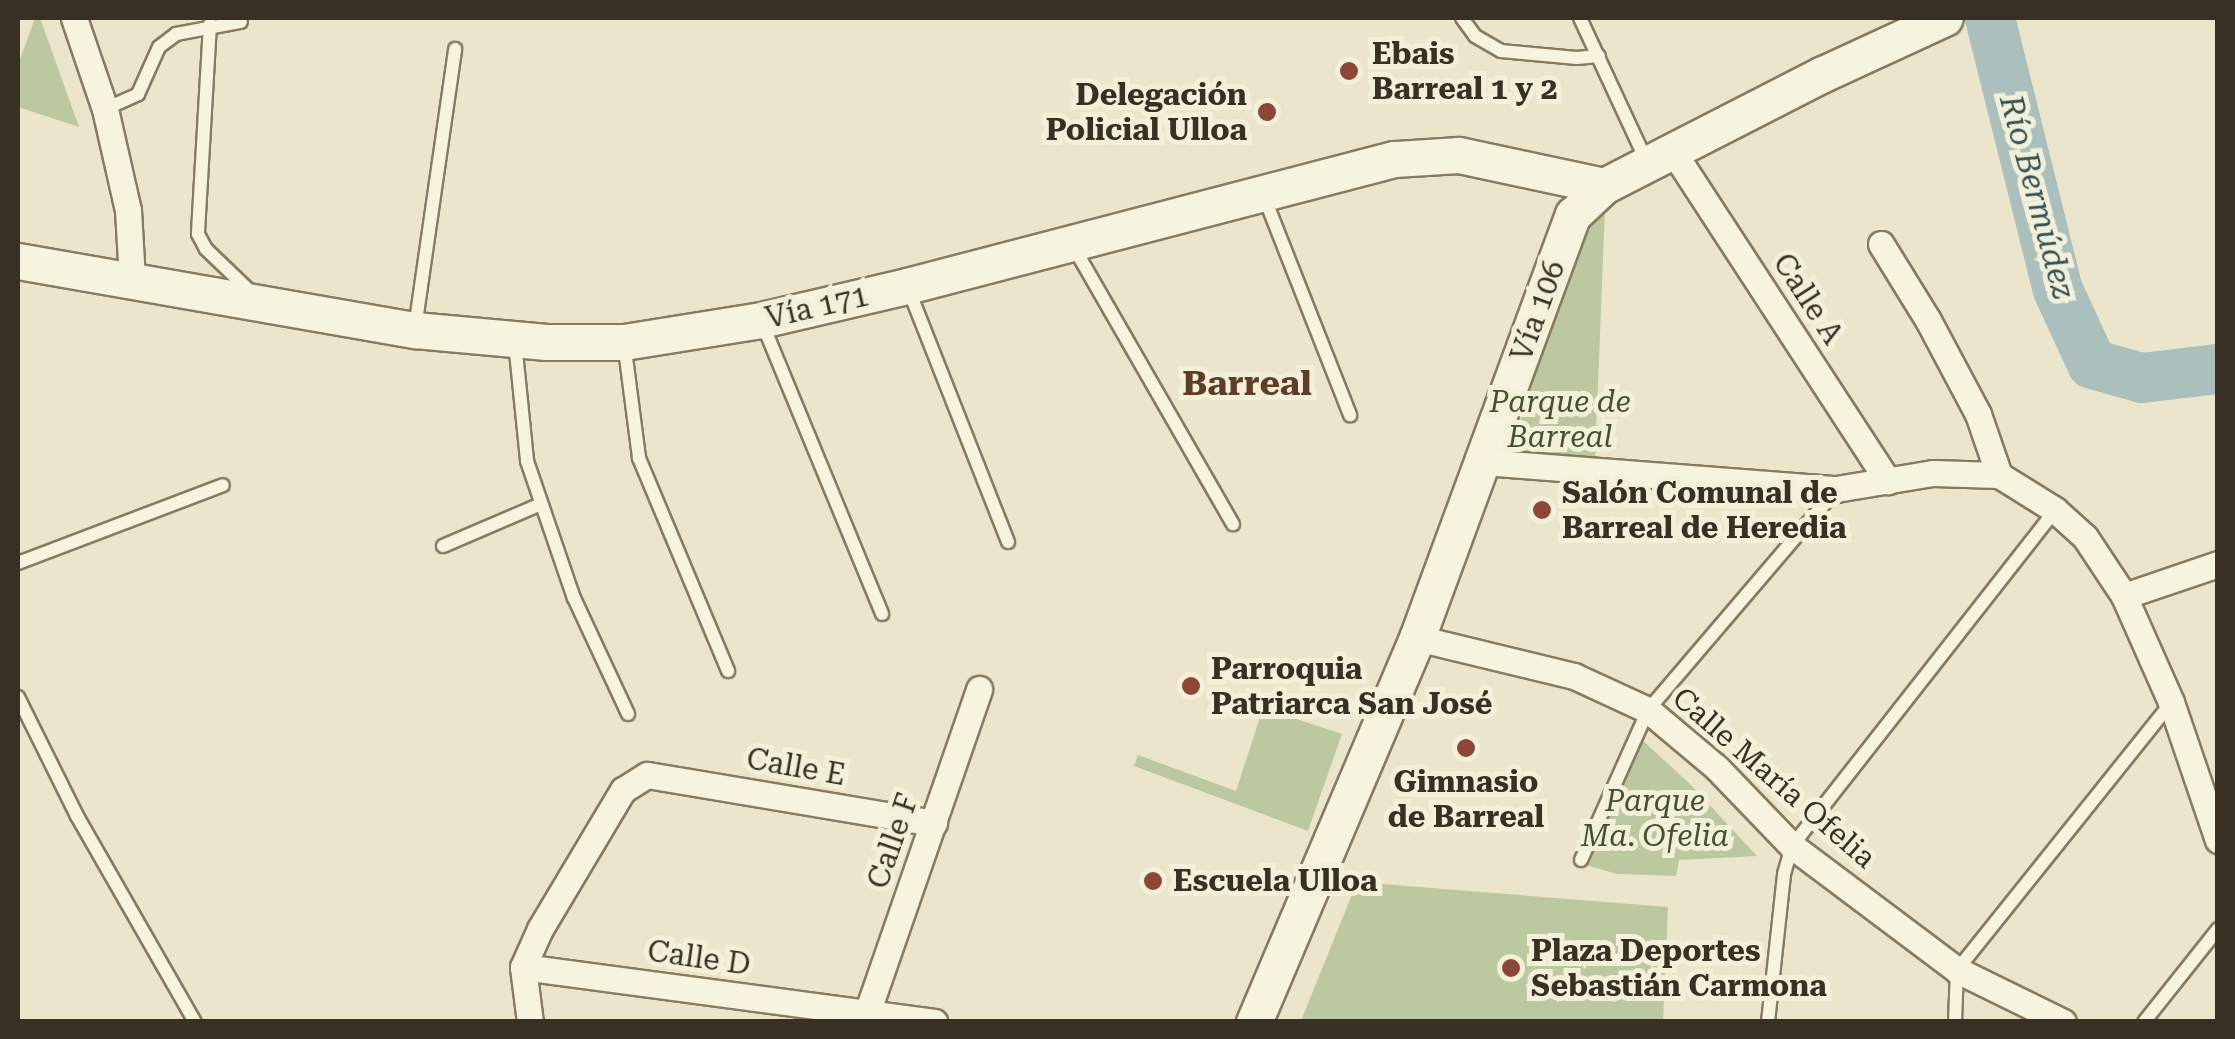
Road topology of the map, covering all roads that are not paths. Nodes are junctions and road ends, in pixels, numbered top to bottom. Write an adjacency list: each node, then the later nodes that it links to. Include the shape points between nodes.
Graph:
1 (74, 18): 9 (street)
2 (1462, 18): 8 (lane, via 1475,36 1501,51)
3 (1580, 18): 8 (lane)
4 (1945, 18): 10 (main road, Vía 106)
5 (241, 22): 6 (lane)
6 (210, 24): 9 (lane, via 165,41 142,89); 18 (lane, via 198,234)
7 (455, 49): 20 (lane)
8 (1599, 56): 10 (lane)
9 (104, 109): 16 (street, via 128,210)
10 (1661, 159): 11 (main road, Vía 106); 26 (street, Calle A)
11 (1604, 186): 12 (main road, Vía 171, via 1446,155 1394,159); 24 (main road, Vía 106, via 1573,215)
12 (1262, 191): 14 (main road, Vía 171); 23 (lane)
13 (1881, 244): 25 (street, via 1978,414)
14 (1072, 246): 17 (main road, Vía 171); 31 (lane)
15 (18, 261): 16 (main road, Vía 171)
16 (132, 279): 18 (main road, Vía 171)
17 (907, 286): 19 (main road, Vía 171); 32 (lane)
18 (265, 305): 20 (main road, Vía 171)
19 (761, 320): 22 (main road, Vía 171); 37 (lane)
20 (415, 330): 21 (main road, Vía 171)
21 (515, 339): 22 (main road, Vía 171); 29 (lane, via 526,461)
22 (624, 342): 39 (lane, via 638,458)
23 (1350, 416)
24 (1482, 462): 28 (street); 38 (main road, Vía 106)
25 (1999, 475): 26 (street); 30 (street)
26 (1888, 481): 28 (street)
27 (223, 484): 34 (lane)
28 (1836, 489): 43 (lane)
29 (541, 504): 33 (lane); 44 (lane, via 574,598)
30 (2055, 510): 36 (street, via 2085,537); 47 (lane)
31 (1234, 524)
32 (1008, 542)
33 (442, 546)
34 (18, 563)
35 (2218, 564): 36 (street)
36 (2124, 596): 42 (street)
37 (882, 614)
38 (1417, 638): 43 (street, Calle María Ofelia, via 1574,676); 56 (main road, Vía 106)
39 (728, 671)
40 (979, 690): 45 (street, Calle F)
41 (18, 697): 53 (lane, via 77,816)
42 (2171, 702): 46 (street); 51 (lane)
43 (1648, 710): 47 (street, Calle María Ofelia, via 1716,767); 48 (lane)
44 (628, 714)
45 (934, 823): 50 (street, Calle E, via 647,775 624,790); 52 (street, Calle F)
46 (2218, 840)
47 (1792, 846): 51 (street, Calle María Ofelia); 57 (lane)
48 (1580, 860)
49 (2218, 929): 60 (lane)
50 (524, 967): 52 (street, Calle D); 54 (street)
51 (1957, 970): 58 (lane); 59 (street, Calle María Ofelia)
52 (867, 1013): 55 (street, Calle D)
53 (195, 1022)
54 (530, 1022)
55 (934, 1022)
56 (1254, 1022)
57 (1768, 1022)
58 (1955, 1022)
59 (2064, 1022)
60 (2144, 1022)

